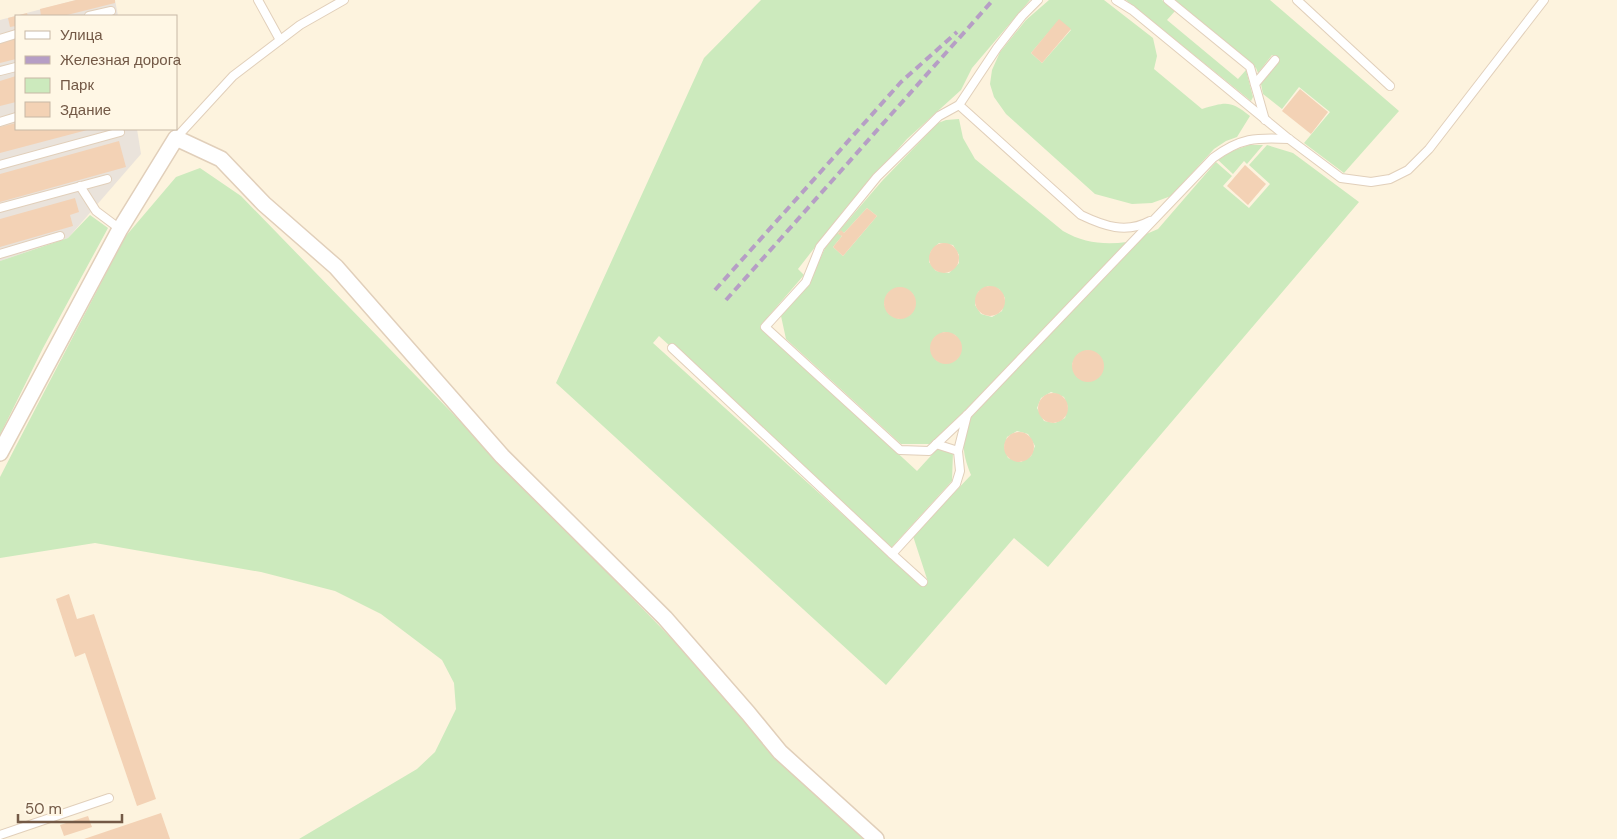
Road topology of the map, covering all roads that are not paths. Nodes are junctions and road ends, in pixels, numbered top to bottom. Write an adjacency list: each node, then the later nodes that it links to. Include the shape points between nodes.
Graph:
1 (258, 0): 12 (lane)
2 (344, 0): 12 (lane)
3 (1038, 0): 18 (lane, via 997,48)
4 (1116, 0): 20 (lane)
5 (1168, 0): 16 (lane, via 1250,67)
6 (1297, 0): 17 (lane)
7 (1544, 0): 24 (lane, via 1430,149 1408,170 1390,179 1371,182 1341,178)
8 (111, 11): 9 (lane)
9 (94, 15)
10 (15, 34): 11 (lane)
11 (0, 39)
12 (280, 40): 23 (lane, via 233,76)
13 (1275, 60): 16 (lane)
14 (15, 66): 15 (lane)
15 (0, 71)
16 (1255, 84): 20 (lane)
17 (1390, 86)
18 (959, 105): 29 (lane, via 1081,215 1099,224 1118,228 1139,226); 35 (lane, via 939,116 877,177 820,247 806,282 765,327 900,450 929,451)
19 (15, 117): 21 (lane)
20 (1266, 120): 24 (lane)
21 (0, 122)
22 (120, 132): 25 (lane)
23 (176, 138): 30 (street); 42 (street, via 221,159 264,204 336,267 502,456 664,618 780,752)
24 (1289, 139): 29 (lane, via 1249,139 1226,149 1208,162)
25 (0, 165)
26 (107, 179): 27 (lane)
27 (80, 186): 28 (lane); 30 (lane, via 96,211)
28 (0, 208)
29 (1156, 217): 34 (lane)
30 (120, 229): 37 (street)
31 (60, 236): 32 (lane)
32 (0, 254)
33 (672, 348): 38 (lane)
34 (966, 415): 35 (lane); 36 (lane)
35 (936, 444): 36 (lane)
36 (958, 451): 38 (lane, via 960,471 956,484)
37 (0, 454)
38 (892, 554): 39 (lane)
39 (923, 582)
40 (109, 798): 41 (lane)
41 (0, 835)
42 (876, 839)

